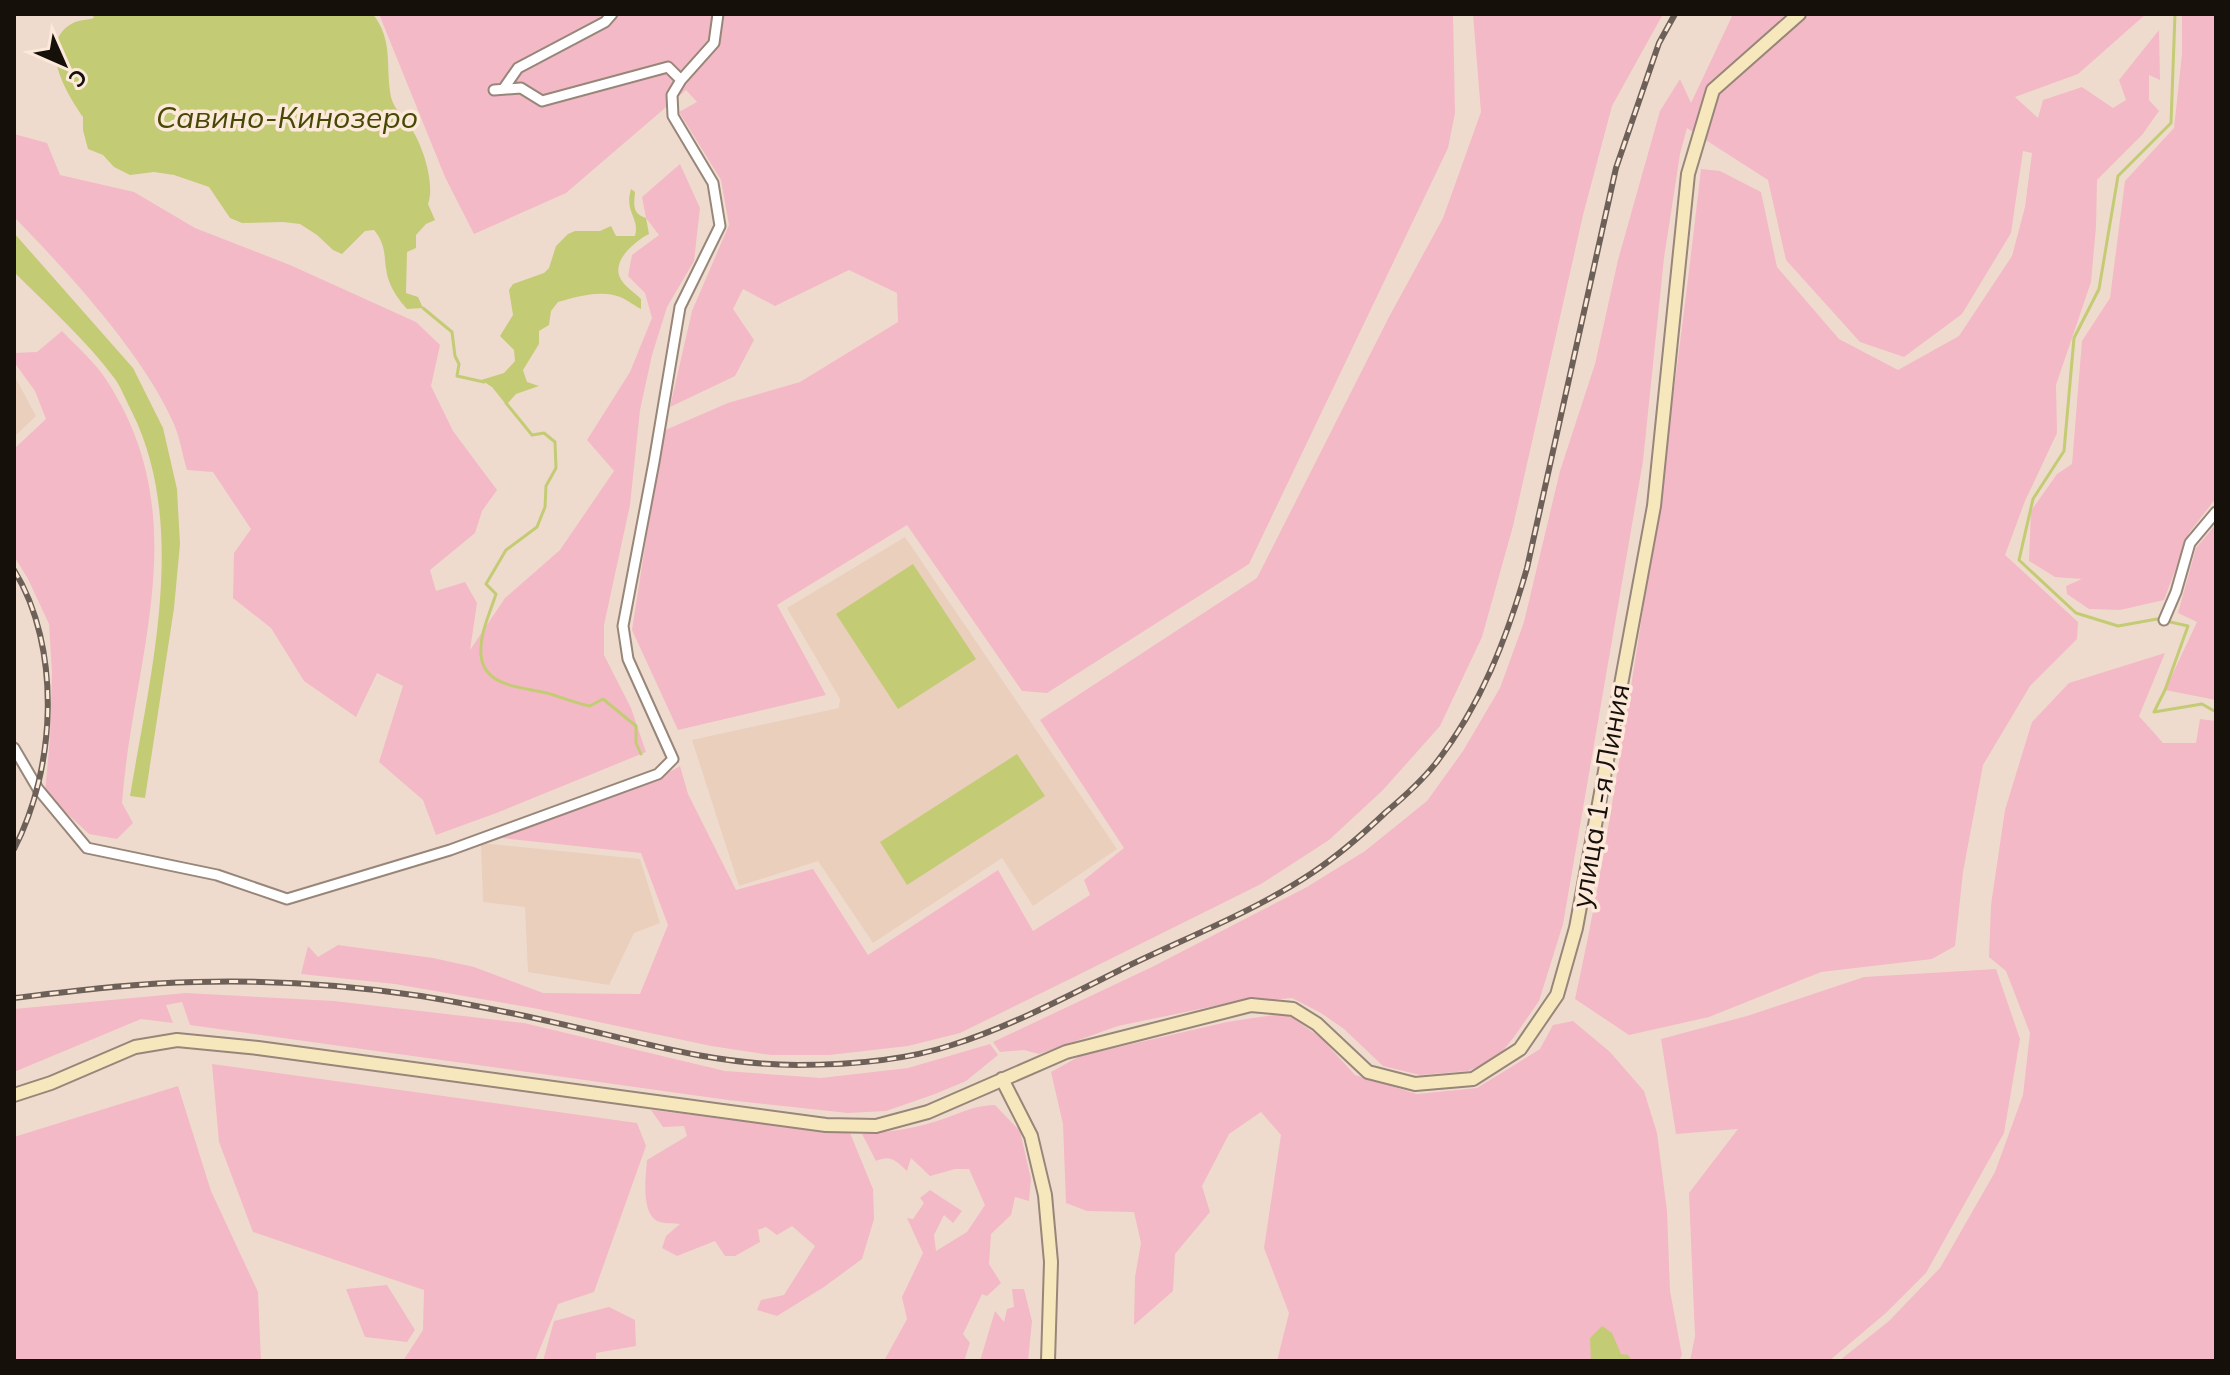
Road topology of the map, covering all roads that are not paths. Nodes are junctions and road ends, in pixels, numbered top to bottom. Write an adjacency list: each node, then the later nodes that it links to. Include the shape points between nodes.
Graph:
1 (612, 14): 4 (street, via 518,68 499,89 521,88 542,101 668,67)
2 (718, 14): 4 (street, via 714,43)
3 (1799, 14): 8 (street, улица 1-я Линия, via 1713,90 1688,174 1654,506 1576,928 1557,995 1520,1049 1473,1079 1415,1084 1368,1072 1293,1009 1251,1005 1066,1052)
4 (681, 80): 7 (street, via 672,95 673,116 713,183 720,226 680,307 623,626 628,659 673,759 658,774 450,850 287,899 217,875 87,848)
5 (2216, 512): 6 (street, via 2190,543)
6 (2164, 620)
7 (16, 754)
8 (1002, 1079): 9 (street, улица 1-я Линия, via 928,1112 876,1126 826,1125 177,1040 135,1047); 10 (street, via 1031,1136 1045,1195 1051,1262)
9 (14, 1095)
10 (1048, 1361)

